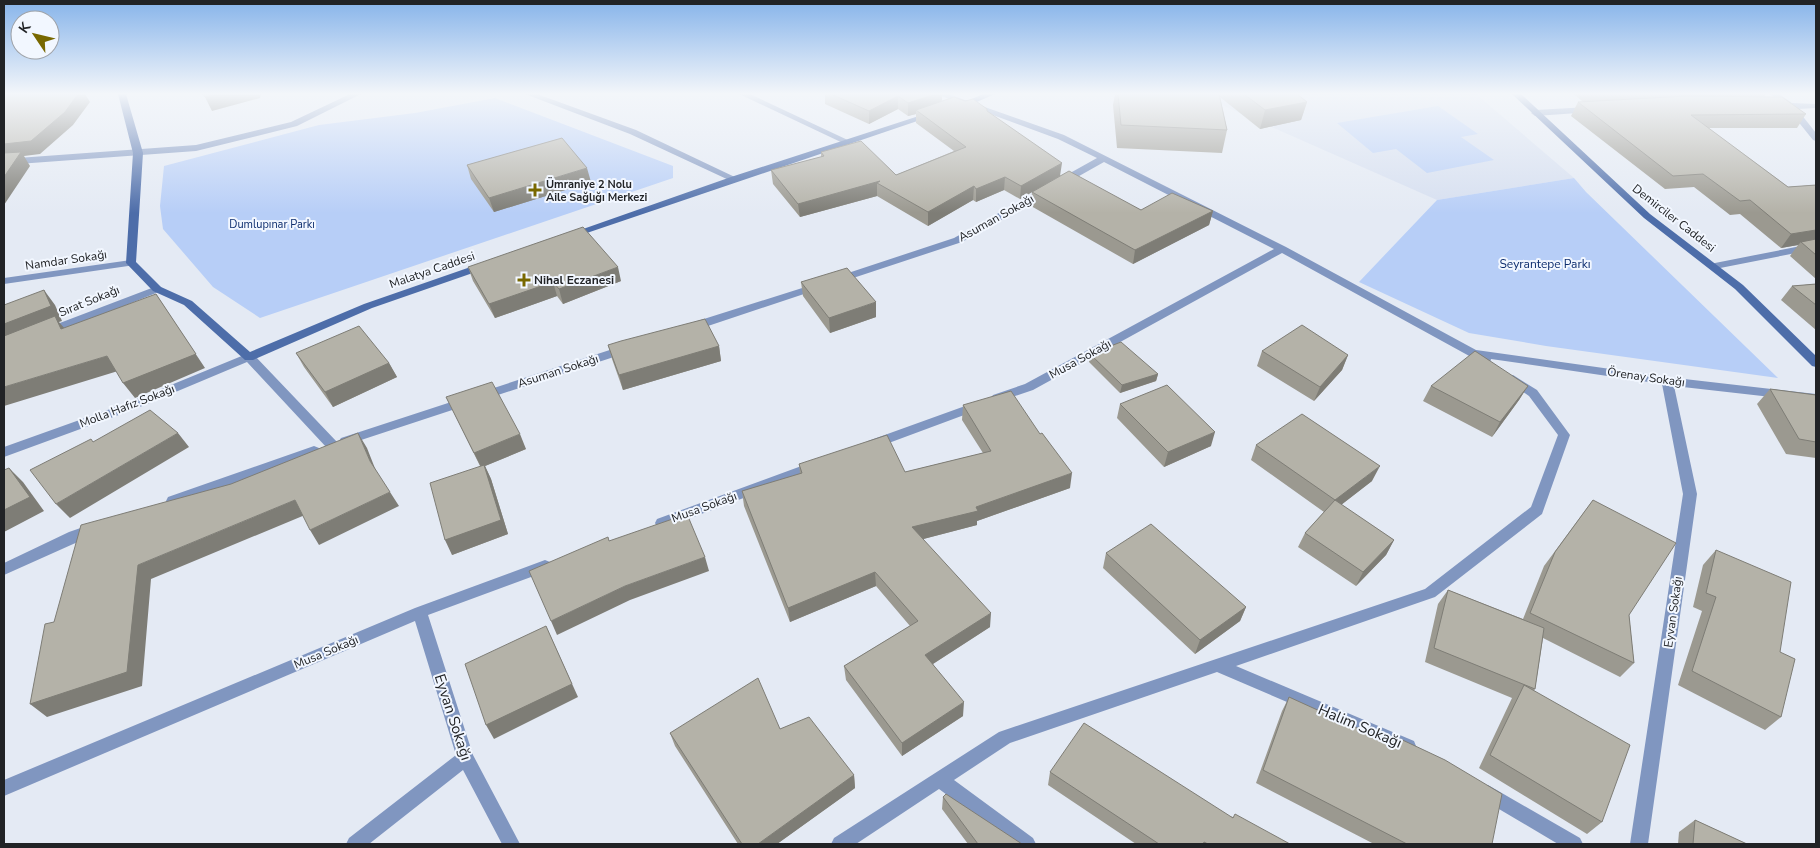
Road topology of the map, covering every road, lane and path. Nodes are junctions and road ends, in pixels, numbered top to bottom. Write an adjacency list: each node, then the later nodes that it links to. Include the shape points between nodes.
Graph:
1 (133, 134): 9 (street)
2 (255, 134): 9 (street, via 196,148)
3 (636, 134): 12 (street)
4 (830, 134): 8 (street)
5 (874, 134): 8 (street)
6 (1052, 134): 10 (street)
7 (1558, 134): 18 (street, Demirciler Caddesi, via 1647,216)
8 (848, 142): 12 (street)
9 (138, 153): 11 (street); 17 (street)
10 (1104, 158): 15 (street); 21 (street, Asuman Sokağı, via 958,240)
11 (4, 162)
12 (734, 179): 13 (street)
13 (560, 239)
14 (1816, 246): 18 (street)
15 (1282, 249): 24 (street); 30 (street, Musa Sokağı, via 1029,387)
16 (496, 261): 25 (street, Malatya Caddesi, via 368,306)
17 (131, 263): 19 (street, Namdar Sokağı); 20 (street)
18 (1715, 266): 26 (street, Demirciler Caddesi)
19 (4, 281)
20 (156, 289): 22 (street, Sırat Sokağı); 25 (street, via 188,303)
21 (683, 330)
22 (40, 335)
23 (635, 346): 29 (street, Asuman Sokağı)
24 (1476, 353): 27 (street, Örenay Sokağı); 39 (street, via 1533,393 1564,435 1537,510 1430,593)
25 (249, 357): 29 (street); 31 (street, Molla Hafız Sokağı, via 131,406)
26 (1816, 363)
27 (1668, 381): 28 (street, Örenay Sokağı); 50 (street, Eyvan Sokağı, via 1690,494)
28 (1816, 398)
29 (332, 445): 33 (street, Asuman Sokağı)
30 (860, 449)
31 (4, 452)
32 (832, 460): 35 (street, Musa Sokağı)
33 (157, 506)
34 (111, 523): 37 (street, via 74,536)
35 (645, 529)
36 (561, 560): 38 (street, Musa Sokağı)
37 (4, 570)
38 (420, 612): 41 (street, Eyvan Sokağı); 44 (street, Musa Sokağı)
39 (1217, 665): 40 (street, Halim Sokağı); 42 (street, via 1004,737)
40 (1424, 756)
41 (465, 758): 45 (street); 46 (street, Eyvan Sokağı)
42 (939, 779): 47 (street); 48 (street)
43 (1474, 785): 49 (street)
44 (4, 788)
45 (355, 844)
46 (511, 844)
47 (840, 844)
48 (1027, 844)
49 (1574, 844)
50 (1639, 844)

